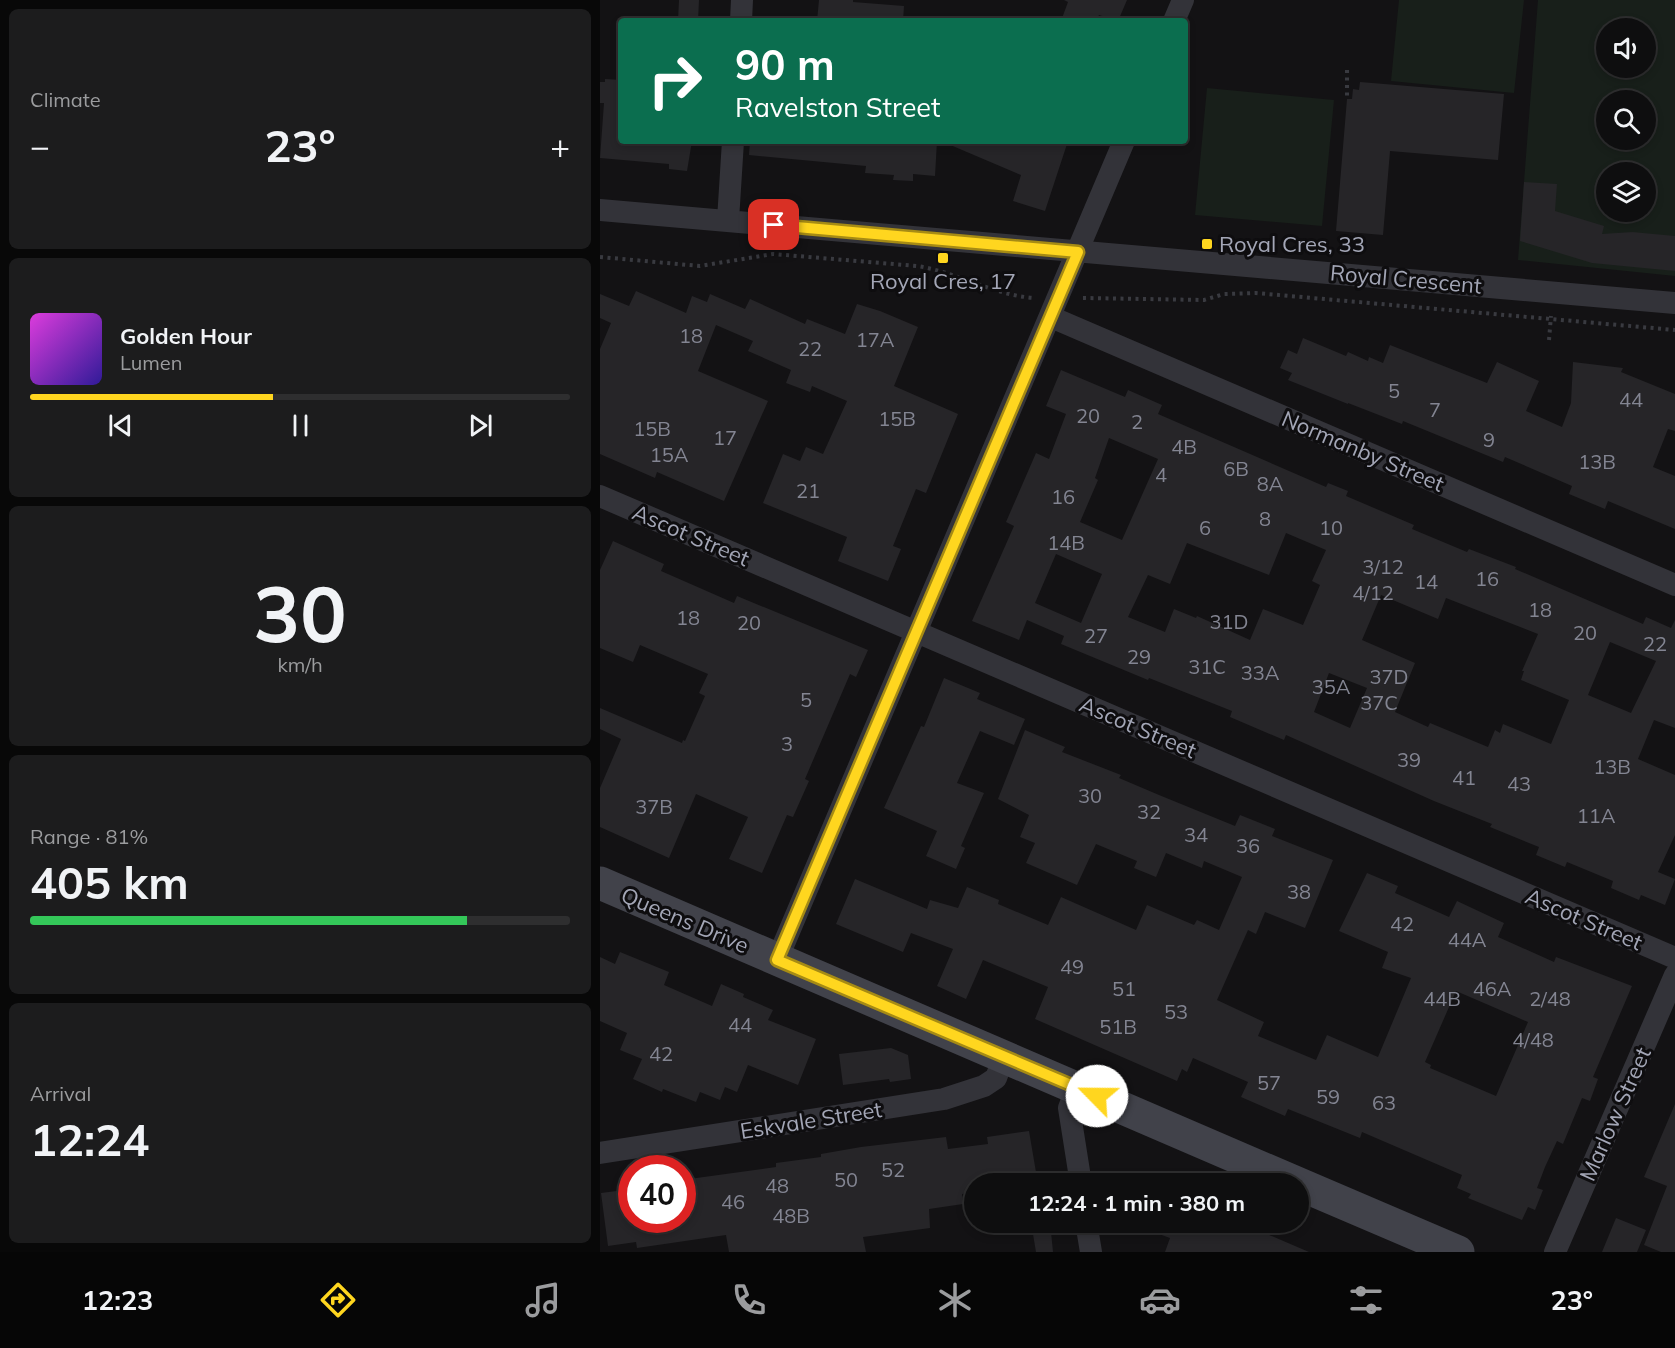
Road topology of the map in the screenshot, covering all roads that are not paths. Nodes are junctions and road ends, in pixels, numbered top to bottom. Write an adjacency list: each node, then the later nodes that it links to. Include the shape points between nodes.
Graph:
1 (742, 0): 3 (street)
2 (1183, 0): 4 (street)
3 (741, 18)
4 (1175, 18)
5 (733, 144): 8 (street)
6 (1123, 144): 9 (street)
7 (600, 210): 8 (street, Royal Crescent)
8 (728, 220): 9 (street, Royal Crescent)
9 (1078, 252): 10 (street, Royal Crescent); 11 (street)
10 (1675, 303)
11 (1045, 307): 13 (street, Normanby Street); 14 (street)
12 (600, 496): 14 (street, Ascot Street)
13 (1675, 585)
14 (917, 632): 16 (street, Ascot Street); 17 (street)
15 (600, 883): 17 (street, Queens Drive)
16 (1675, 958)
17 (777, 960): 19 (street, Queens Drive)
18 (1675, 975): 28 (street, Marlow Street)
19 (1004, 1056): 20 (street, Queens Drive); 21 (street, Eskvale Street, via 996,1078 944,1099)
20 (1077, 1087): 22 (street, via 1069,1108); 23 (street, Queens Drive)
21 (600, 1153)
22 (1079, 1173)
23 (1274, 1173)
24 (1309, 1188): 27 (street, Queens Drive)
25 (1088, 1233): 26 (street)
26 (1091, 1252)
27 (1458, 1252)
28 (1555, 1252)

